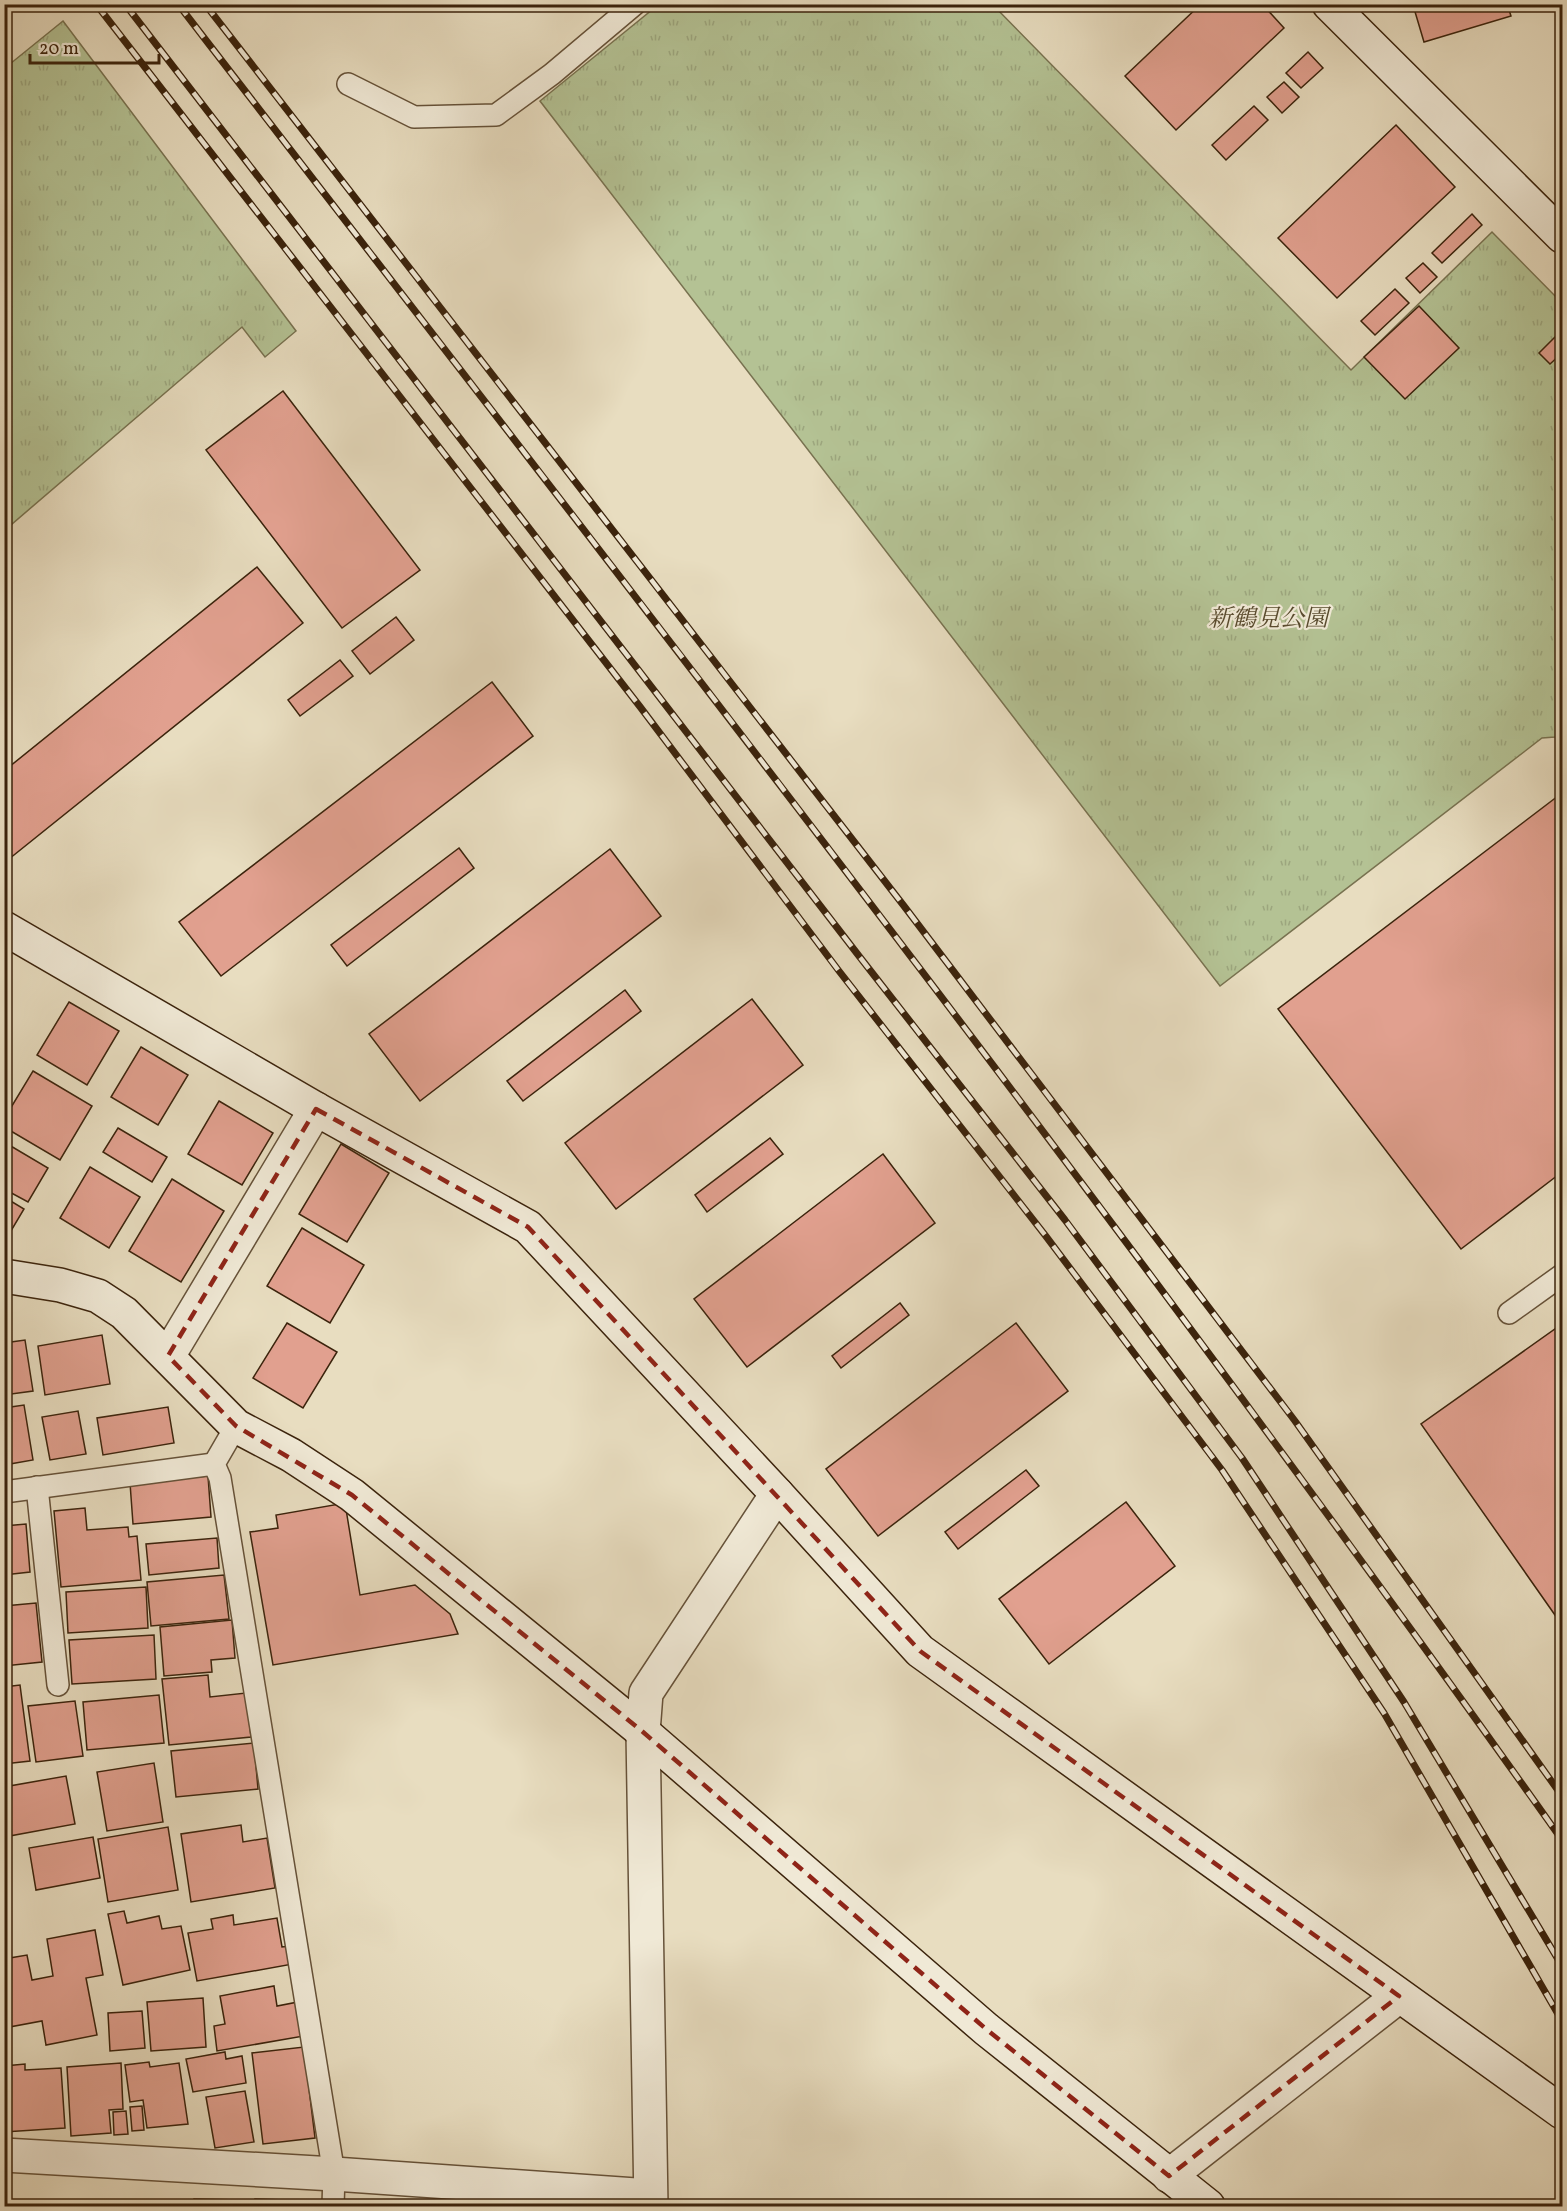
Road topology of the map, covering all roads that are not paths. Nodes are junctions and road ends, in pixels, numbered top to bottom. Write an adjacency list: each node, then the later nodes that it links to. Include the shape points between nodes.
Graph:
1 (635, 4): 3 (lane, via 496,115 414,117)
2 (1338, 8): 4 (street)
3 (348, 84)
4 (1563, 236)
5 (4, 928): 6 (street)
6 (316, 1109): 10 (street); 15 (street, via 528,1227)
7 (1563, 1275): 9 (lane)
8 (4, 1276): 10 (street, via 98,1296 124,1313)
9 (1509, 1313)
10 (168, 1356): 11 (street)
11 (236, 1426): 12 (lane); 17 (street, via 291,1455 352,1495)
12 (214, 1464): 13 (lane); 21 (lane, via 220,1478)
13 (37, 1487): 14 (lane); 16 (lane)
14 (4, 1492)
15 (777, 1494): 17 (street, via 646,1693); 18 (street, via 920,1651)
16 (58, 1685)
17 (643, 1732): 22 (street, via 986,2029); 23 (street)
18 (1399, 1996): 19 (street); 22 (street)
19 (1563, 2112)
20 (4, 2155): 21 (street)
21 (334, 2174): 23 (street); 24 (lane)
22 (1169, 2176): 25 (street)
23 (650, 2201)
24 (333, 2206)
25 (1208, 2206)

